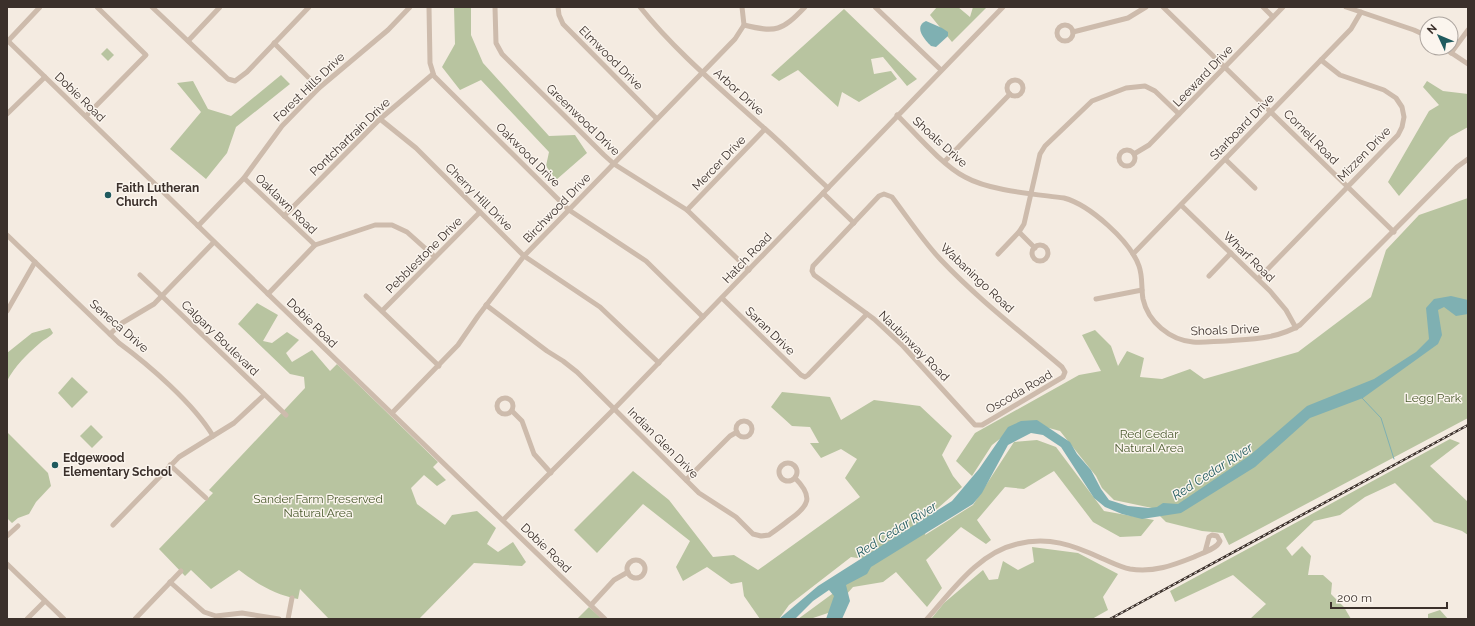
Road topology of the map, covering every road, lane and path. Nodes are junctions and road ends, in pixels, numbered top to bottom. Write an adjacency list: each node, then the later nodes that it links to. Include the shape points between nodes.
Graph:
1 (40, 7): 26 (street)
2 (97, 7): 44 (street, via 146,55)
3 (152, 7): 27 (street)
4 (220, 7): 27 (street)
5 (309, 7): 29 (street)
6 (410, 7): 38 (street, Forest Hills Drive, via 388,30)
7 (429, 7): 36 (street, via 430,63)
8 (495, 7): 52 (street, Greenwood Drive, via 496,43 502,54)
9 (558, 7): 46 (street, Elmwood Drive, via 558,15 563,24)
10 (640, 7): 35 (street, Arbor Drive)
11 (742, 7): 22 (street)
12 (805, 7): 22 (street, via 788,23 777,29 765,30)
13 (875, 7): 34 (street)
14 (1003, 7): 34 (street, Hatch Road)
15 (1146, 7): 24 (street, via 1128,18)
16 (1163, 7): 33 (street, Cornell Road)
17 (1263, 7): 21 (street)
18 (1283, 7): 21 (street, Leeward Drive)
19 (1346, 7): 20 (street)
20 (1361, 12): 25 (street); 31 (street, Starboard Drive, via 1353,26)
21 (1273, 17): 33 (street, Leeward Drive)
22 (744, 25): 35 (street, Birchwood Drive, via 735,39)
23 (1468, 30): 28 (street)
24 (1073, 32)
25 (1419, 32)
26 (7, 40): 37 (street, Dobie Road)
27 (188, 41): 29 (street, via 232,81 238,80)
28 (1459, 42)
29 (274, 43): 38 (street)
30 (1456, 56): 32 (street)
31 (1321, 60): 40 (street, Starboard Drive); 54 (street, Mizzen Drive, via 1340,75 1392,94 1403,110 1404,121 1400,133)
32 (1468, 64)
33 (1225, 67): 40 (street, Cornell Road); 42 (street, Leeward Drive)
34 (941, 70): 43 (street, Hatch Road)
35 (702, 73): 46 (street, Birchwood Drive); 47 (street, Arbor Drive)
36 (433, 74): 45 (street, Pontchartrain Drive); 60 (street, Oakwood Drive)
37 (45, 77): 41 (street); 44 (street, Dobie Road)
38 (320, 88): 53 (street, Forest Hills Drive, via 275,134)
39 (1010, 94): 51 (street)
40 (1271, 112): 49 (street, Starboard Drive); 54 (street, Cornell Road)
41 (7, 114)
42 (1179, 114): 48 (street, Leeward Drive, via 1149,145); 58 (street, via 1155,91 1145,86 1126,88 1097,98 1043,150)
43 (897, 115): 51 (street, Shoals Drive); 55 (street, Hatch Road)
44 (86, 116): 65 (street, Dobie Road)
45 (380, 119): 62 (street, Cherry Hill Drive, via 416,148); 63 (street, Pontchartrain Drive)
46 (657, 119): 52 (street, Birchwood Drive)
47 (765, 129): 55 (street, Arbor Drive); 61 (street, Mercer Drive)
48 (1134, 154)
49 (1225, 159): 56 (street); 59 (street, Starboard Drive)
50 (1468, 159): 67 (street, Shoals Drive, via 1457,167)
51 (945, 161): 58 (street, Shoals Drive, via 961,175 976,182)
52 (614, 164): 60 (street, Birchwood Drive); 61 (street, Greenwood Drive)
53 (244, 178): 63 (street, Oaklawn Road); 65 (street, Forest Hills Drive)
54 (1347, 187): 67 (street, Cornell Road); 81 (street, Mizzen Drive)
55 (828, 188): 57 (street, Hatch Road)
56 (1255, 188)
57 (823, 193): 64 (street); 78 (street, Hatch Road)
58 (1031, 193): 66 (street, via 1027,216); 74 (street, Shoals Drive, via 1064,198 1086,208)
59 (1181, 204): 72 (street, Wharf Road); 74 (street, Starboard Drive)
60 (569, 210): 75 (street, Birchwood Drive); 92 (street, Oakwood Drive, via 637,254)
61 (688, 210): 78 (street, Greenwood Drive)
62 (480, 212): 75 (street, Cherry Hill Drive); 76 (street, Pebblestone Drive)
63 (284, 216): 70 (street, Oaklawn Road)
64 (854, 223): 91 (street, Naubinway Road, via 814,265 812,271); 97 (street, Wabaningo Road, via 879,196 884,194 892,197 942,260)
65 (198, 226): 69 (street, Dobie Road)
66 (1019, 232): 71 (street); 73 (street)
67 (1394, 232): 93 (street, Shoals Drive, via 1308,320)
68 (7, 235): 77 (street, Seneca Drive)
69 (214, 242): 83 (street, Dobie Road); 84 (street)
70 (314, 245): 76 (street, via 375,225 392,225 408,232); 83 (street)
71 (1035, 248)
72 (1230, 253): 80 (street); 81 (street, Wharf Road)
73 (998, 254)
74 (1133, 254): 82 (street, Shoals Drive, via 1140,270)
75 (524, 256): 88 (street, Birchwood Drive); 95 (street, Cherry Hill Drive, via 600,307)
76 (435, 257): 90 (street, Pebblestone Drive)
77 (35, 262): 89 (street); 94 (street, Seneca Drive)
78 (749, 270): 86 (street, Hatch Road)
79 (140, 275): 84 (street, Calgary Boulevard)
80 (1209, 276)
81 (1258, 279): 93 (street, Wharf Road, via 1286,310)
82 (1142, 290): 87 (street); 93 (street, Shoals Drive, via 1146,309 1156,324 1170,335 1187,342 1266,338)
83 (268, 294): 101 (street, Dobie Road)
84 (162, 296): 94 (street, via 145,311 122,323); 98 (street, Calgary Boulevard)
85 (366, 296): 90 (street)
86 (722, 298): 91 (street, Saran Drive, via 805,377); 92 (street, Hatch Road)
87 (1096, 299)
88 (486, 305): 96 (street, Birchwood Drive, via 458,346); 99 (street, Indian Glen Drive, via 571,366)
89 (7, 311)
90 (382, 311): 96 (street)
91 (867, 314): 103 (street, Naubinway Road, via 903,346 971,422)
92 (703, 317): 95 (street, Hatch Road)
93 (1296, 328)
94 (110, 334): 105 (street, Seneca Drive, via 139,357 191,407)
95 (659, 363): 99 (street, Hatch Road)
96 (438, 366): 101 (street, Birchwood Drive)
97 (1064, 371): 103 (street, Oscoda Road, via 1063,377 1059,380)
98 (264, 395): 102 (street, Calgary Boulevard); 105 (street, via 240,418)
99 (614, 409): 107 (street, Hatch Road); 109 (street, Indian Glen Drive)
100 (512, 411): 107 (street, via 522,421 534,454)
101 (392, 413): 111 (street, Dobie Road)
102 (286, 415)
103 (977, 425)
104 (737, 432): 109 (street)
105 (213, 436): 106 (street, via 188,450)
106 (170, 465): 110 (street); 112 (street)
107 (551, 474): 111 (street, Hatch Road)
108 (795, 478): 109 (street, Indian Glen Drive, via 806,491 805,508 771,533 761,536 753,534 736,517 704,498)
109 (686, 480)
110 (206, 498)
111 (503, 520): 122 (street, Dobie Road)
112 (113, 525)
113 (18, 526): 114 (street)
114 (7, 536)
115 (1205, 552): 129 (street, via 1166,567 1139,569 1115,564 1059,542 1047,540 1016,544 995,553 977,565)
116 (7, 564): 121 (street)
117 (180, 571): 119 (street)
118 (628, 572): 122 (street, via 612,582)
119 (170, 582): 125 (street); 126 (street, via 204,612 216,616 242,613)
120 (292, 598): 127 (street)
121 (45, 601): 123 (street); 124 (street)
122 (591, 605): 128 (street, Dobie Road)
123 (27, 619)
124 (64, 619)
125 (135, 619)
126 (279, 619)
127 (288, 619)
128 (605, 619)
129 (927, 619)

